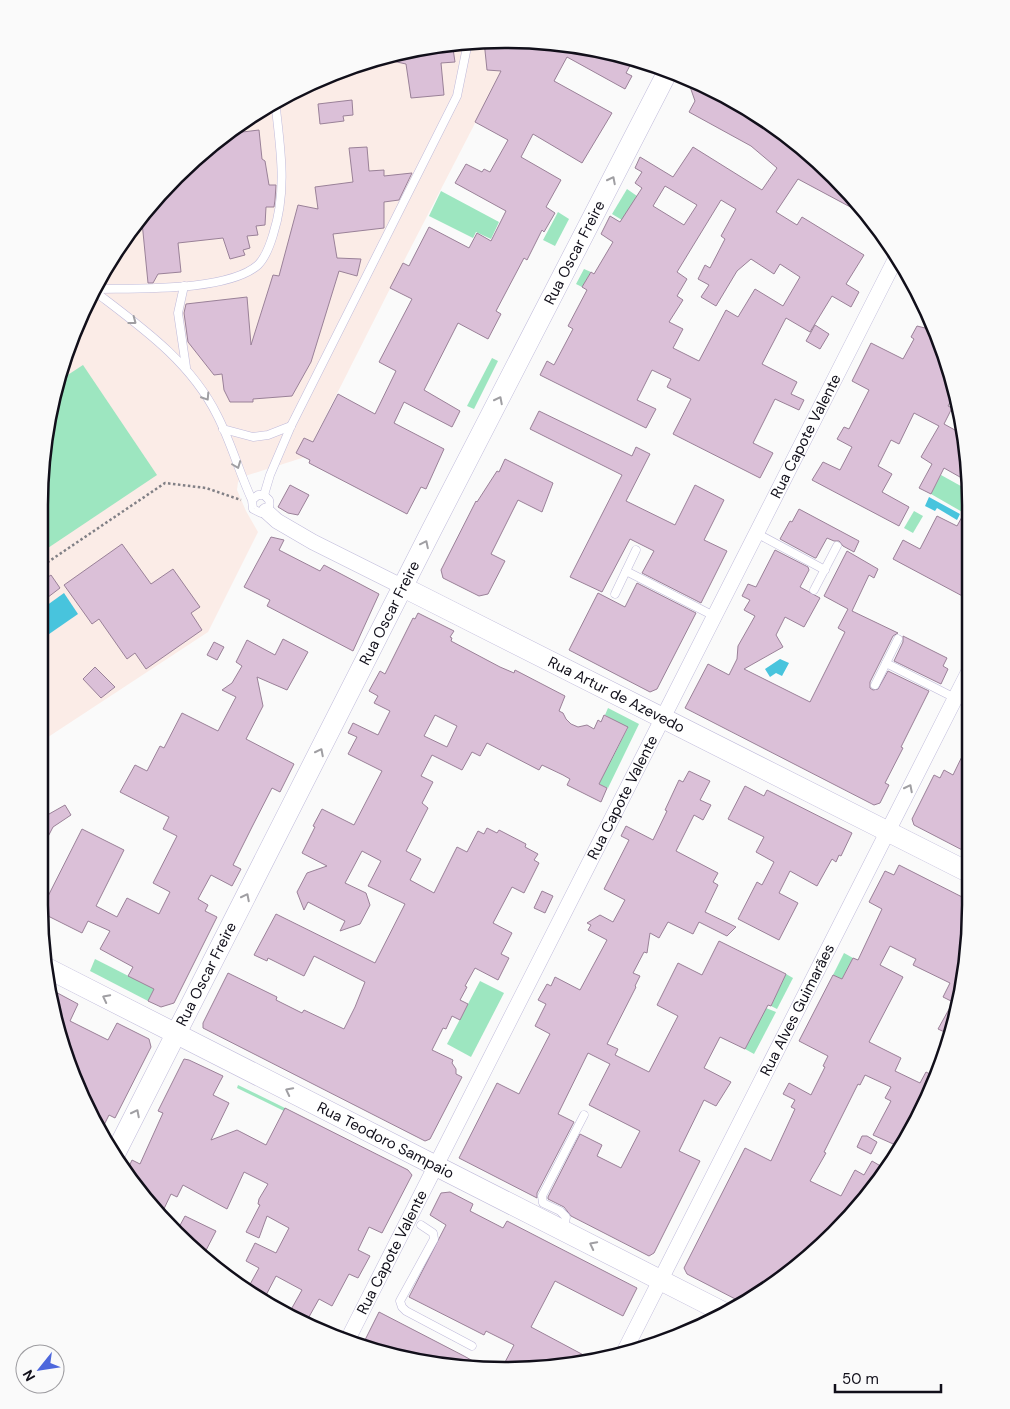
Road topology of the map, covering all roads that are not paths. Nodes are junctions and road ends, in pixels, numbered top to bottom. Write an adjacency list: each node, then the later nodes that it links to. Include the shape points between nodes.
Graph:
1 (467, 49): 9 (lane, via 457,96)
2 (665, 77): 19 (street, Rua Oscar Freire, one-way to 2)
3 (276, 109): 5 (lane, via 282,196 269,249 258,265 241,275)
4 (893, 264): 14 (street, Rua Capote Valente)
5 (184, 286): 6 (lane); 8 (lane, via 178,313)
6 (102, 290)
7 (100, 294): 8 (lane, one-way to 8, via 151,334)
8 (186, 367): 10 (lane, one-way to 10)
9 (291, 426): 10 (lane, via 253,437); 11 (lane)
10 (223, 428): 12 (lane, one-way to 12)
11 (264, 495): 12 (lane, via 258,495); 13 (lane, via 270,502)
12 (252, 502): 13 (lane, via 253,509)
13 (266, 511): 19 (street, Rua Artur de Azevedo, via 276,521 306,538)
14 (756, 533): 17 (lane); 22 (street, Rua Capote Valente)
15 (837, 546): 17 (lane)
16 (636, 550): 18 (lane)
17 (825, 570): 20 (lane)
18 (626, 571): 21 (lane); 22 (lane)
19 (403, 587): 28 (street, Rua Artur de Azevedo); 32 (street, Rua Oscar Freire, one-way to 19)
20 (814, 590)
21 (615, 594)
22 (714, 616): 28 (street, Rua Capote Valente)
23 (898, 639): 24 (lane)
24 (886, 663): 26 (lane); 27 (lane)
25 (962, 684): 27 (street, Rua Alves Guimarães)
26 (875, 685)
27 (955, 698): 29 (street, Rua Alves Guimarães, one-way to 27)
28 (662, 717): 29 (street, Rua Artur de Azevedo); 35 (street, Rua Capote Valente)
29 (887, 831): 30 (street, Rua Artur de Azevedo); 38 (street, Rua Alves Guimarães)
30 (962, 870)
31 (52, 971): 32 (street, Rua Teodoro Sampaio, one-way to 31)
32 (177, 1034): 34 (street, Rua Oscar Freire, one-way to 32); 35 (street, Rua Teodoro Sampaio, one-way to 32)
33 (584, 1115): 37 (lane, via 542,1196 543,1203 566,1217)
34 (118, 1148)
35 (436, 1166): 36 (street, Rua Capote Valente); 37 (street, Rua Teodoro Sampaio)
36 (415, 1223): 40 (street, Rua Capote Valente); 42 (lane, via 433,1233 434,1239 400,1301 402,1307)
37 (563, 1230): 38 (street, Rua Teodoro Sampaio, one-way to 37)
38 (660, 1280): 39 (street, Rua Teodoro Sampaio); 41 (street, Rua Alves Guimarães)
39 (717, 1309)
40 (351, 1334)
41 (628, 1345)
42 (472, 1346)

